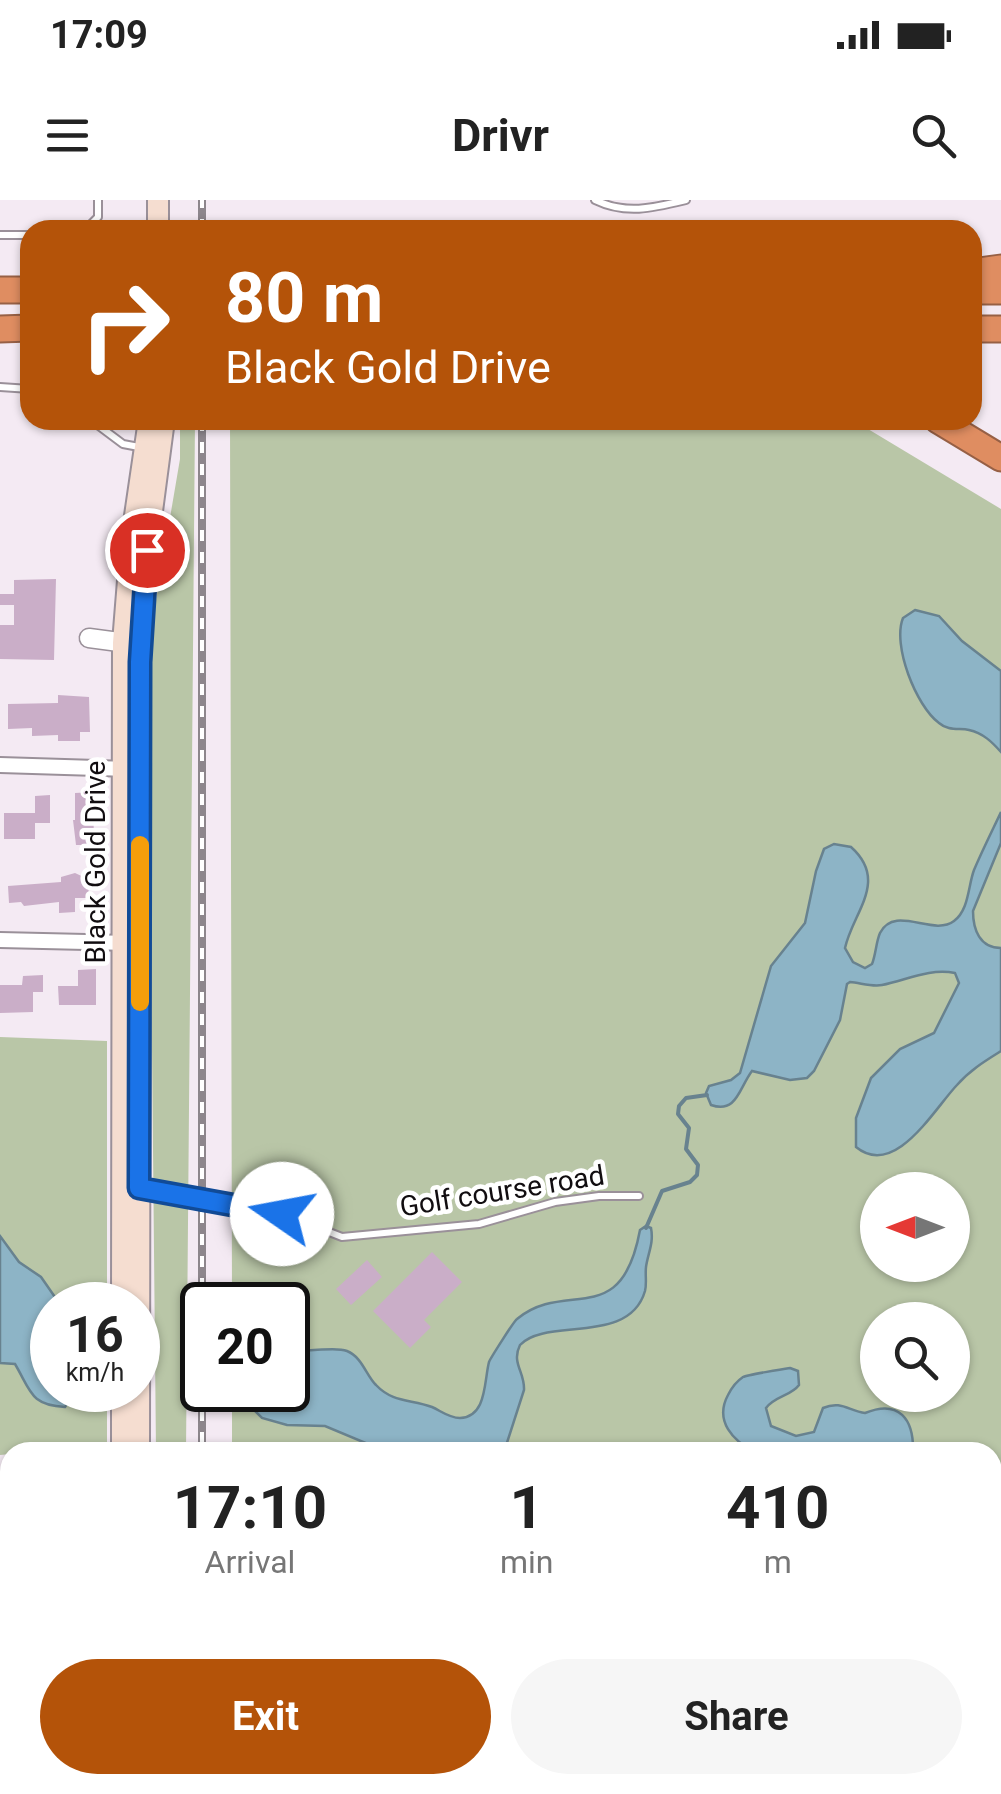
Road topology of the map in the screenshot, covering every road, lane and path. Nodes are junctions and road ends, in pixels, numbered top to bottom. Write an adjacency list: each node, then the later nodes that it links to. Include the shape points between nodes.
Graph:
1 (596, 200): 2 (lane, via 629,210)
2 (686, 200)
3 (104, 430): 7 (lane, via 122,444)
4 (150, 430): 7 (main road, Black Gold Drive)
5 (160, 430): 7 (main road, Black Gold Drive)
6 (955, 430): 8 (highway)
7 (152, 449): 10 (main road, Black Gold Drive)
8 (1001, 458)
9 (89, 638): 10 (street)
10 (131, 644): 12 (main road, Black Gold Drive)
11 (0, 765): 12 (street)
12 (131, 768): 14 (main road, Black Gold Drive)
13 (0, 940): 14 (street)
14 (131, 943): 15 (main road, Black Gold Drive); 17 (main road, Black Gold Drive)
15 (139, 1188): 16 (lane, Golf course road, via 282,1214 342,1237 479,1224 556,1202); 20 (main road, Black Gold Drive)
16 (639, 1196)
17 (123, 1282)
18 (122, 1412): 19 (main road)
19 (122, 1442)
20 (139, 1442)

